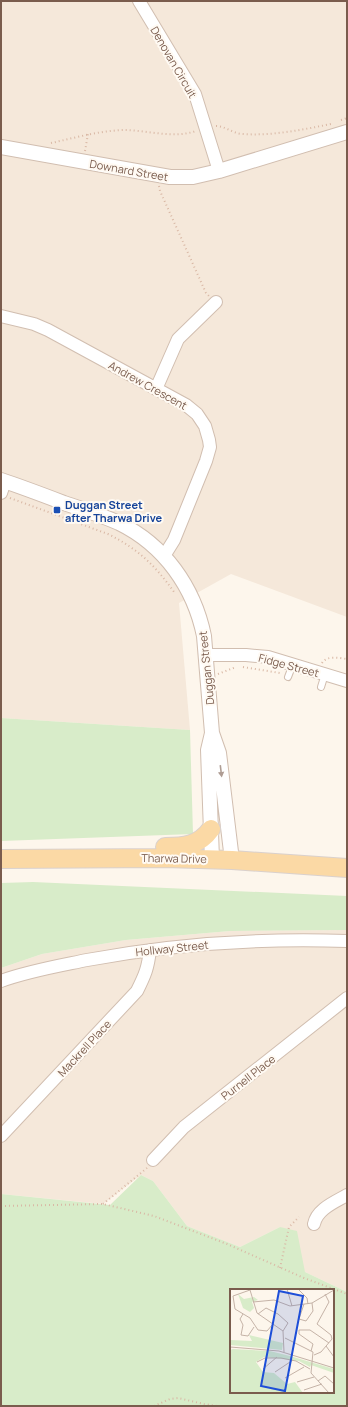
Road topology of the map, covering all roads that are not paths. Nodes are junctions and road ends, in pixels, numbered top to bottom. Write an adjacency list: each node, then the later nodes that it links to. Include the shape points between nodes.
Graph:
1 (139, 1): 4 (street, Denovan Circuit, via 195,94)
2 (344, 126): 4 (street, Downard Street)
3 (1, 147): 4 (street, Downard Street, via 170,178 193,177)
4 (219, 171)
5 (216, 302): 7 (street, via 178,339)
6 (1, 316): 7 (street, Andrew Crescent, via 48,330)
7 (156, 389): 9 (street, Andrew Crescent, via 197,414 206,426 210,447 174,540)
8 (4, 488): 9 (street, Duggan Street, via 119,524 140,536)
9 (164, 556): 10 (street, Duggan Street, via 182,579 194,601 202,624)
10 (206, 655): 11 (street, Fidge Street, via 268,657 290,672); 14 (street, Duggan Street)
11 (325, 674): 12 (street, Fidge Street); 13 (lane)
12 (347, 681)
13 (321, 687)
14 (212, 733): 15 (street, Duggan Street, via 208,750); 19 (street, Duggan Street, one-way to 19, via 219,753)
15 (211, 830): 16 (main road, via 199,842 189,846 114,849); 18 (street, Duggan Street)
16 (90, 858): 17 (main road, Tharwa Drive); 18 (main road, Tharwa Drive)
17 (1, 859)
18 (212, 859): 19 (main road, Tharwa Drive)
19 (232, 860): 20 (main road, Tharwa Drive)
20 (347, 868)
21 (347, 941): 22 (street, Hollway Street, via 264,940)
22 (150, 950): 23 (street, Hollway Street, via 56,966); 25 (street, Mackrell Place, via 148,967 137,991)
23 (1, 981)
24 (347, 998): 26 (street, Purnell Place, via 184,1127)
25 (1, 1136)
26 (153, 1160)
27 (347, 1195): 28 (street, via 324,1208)
28 (314, 1224)

